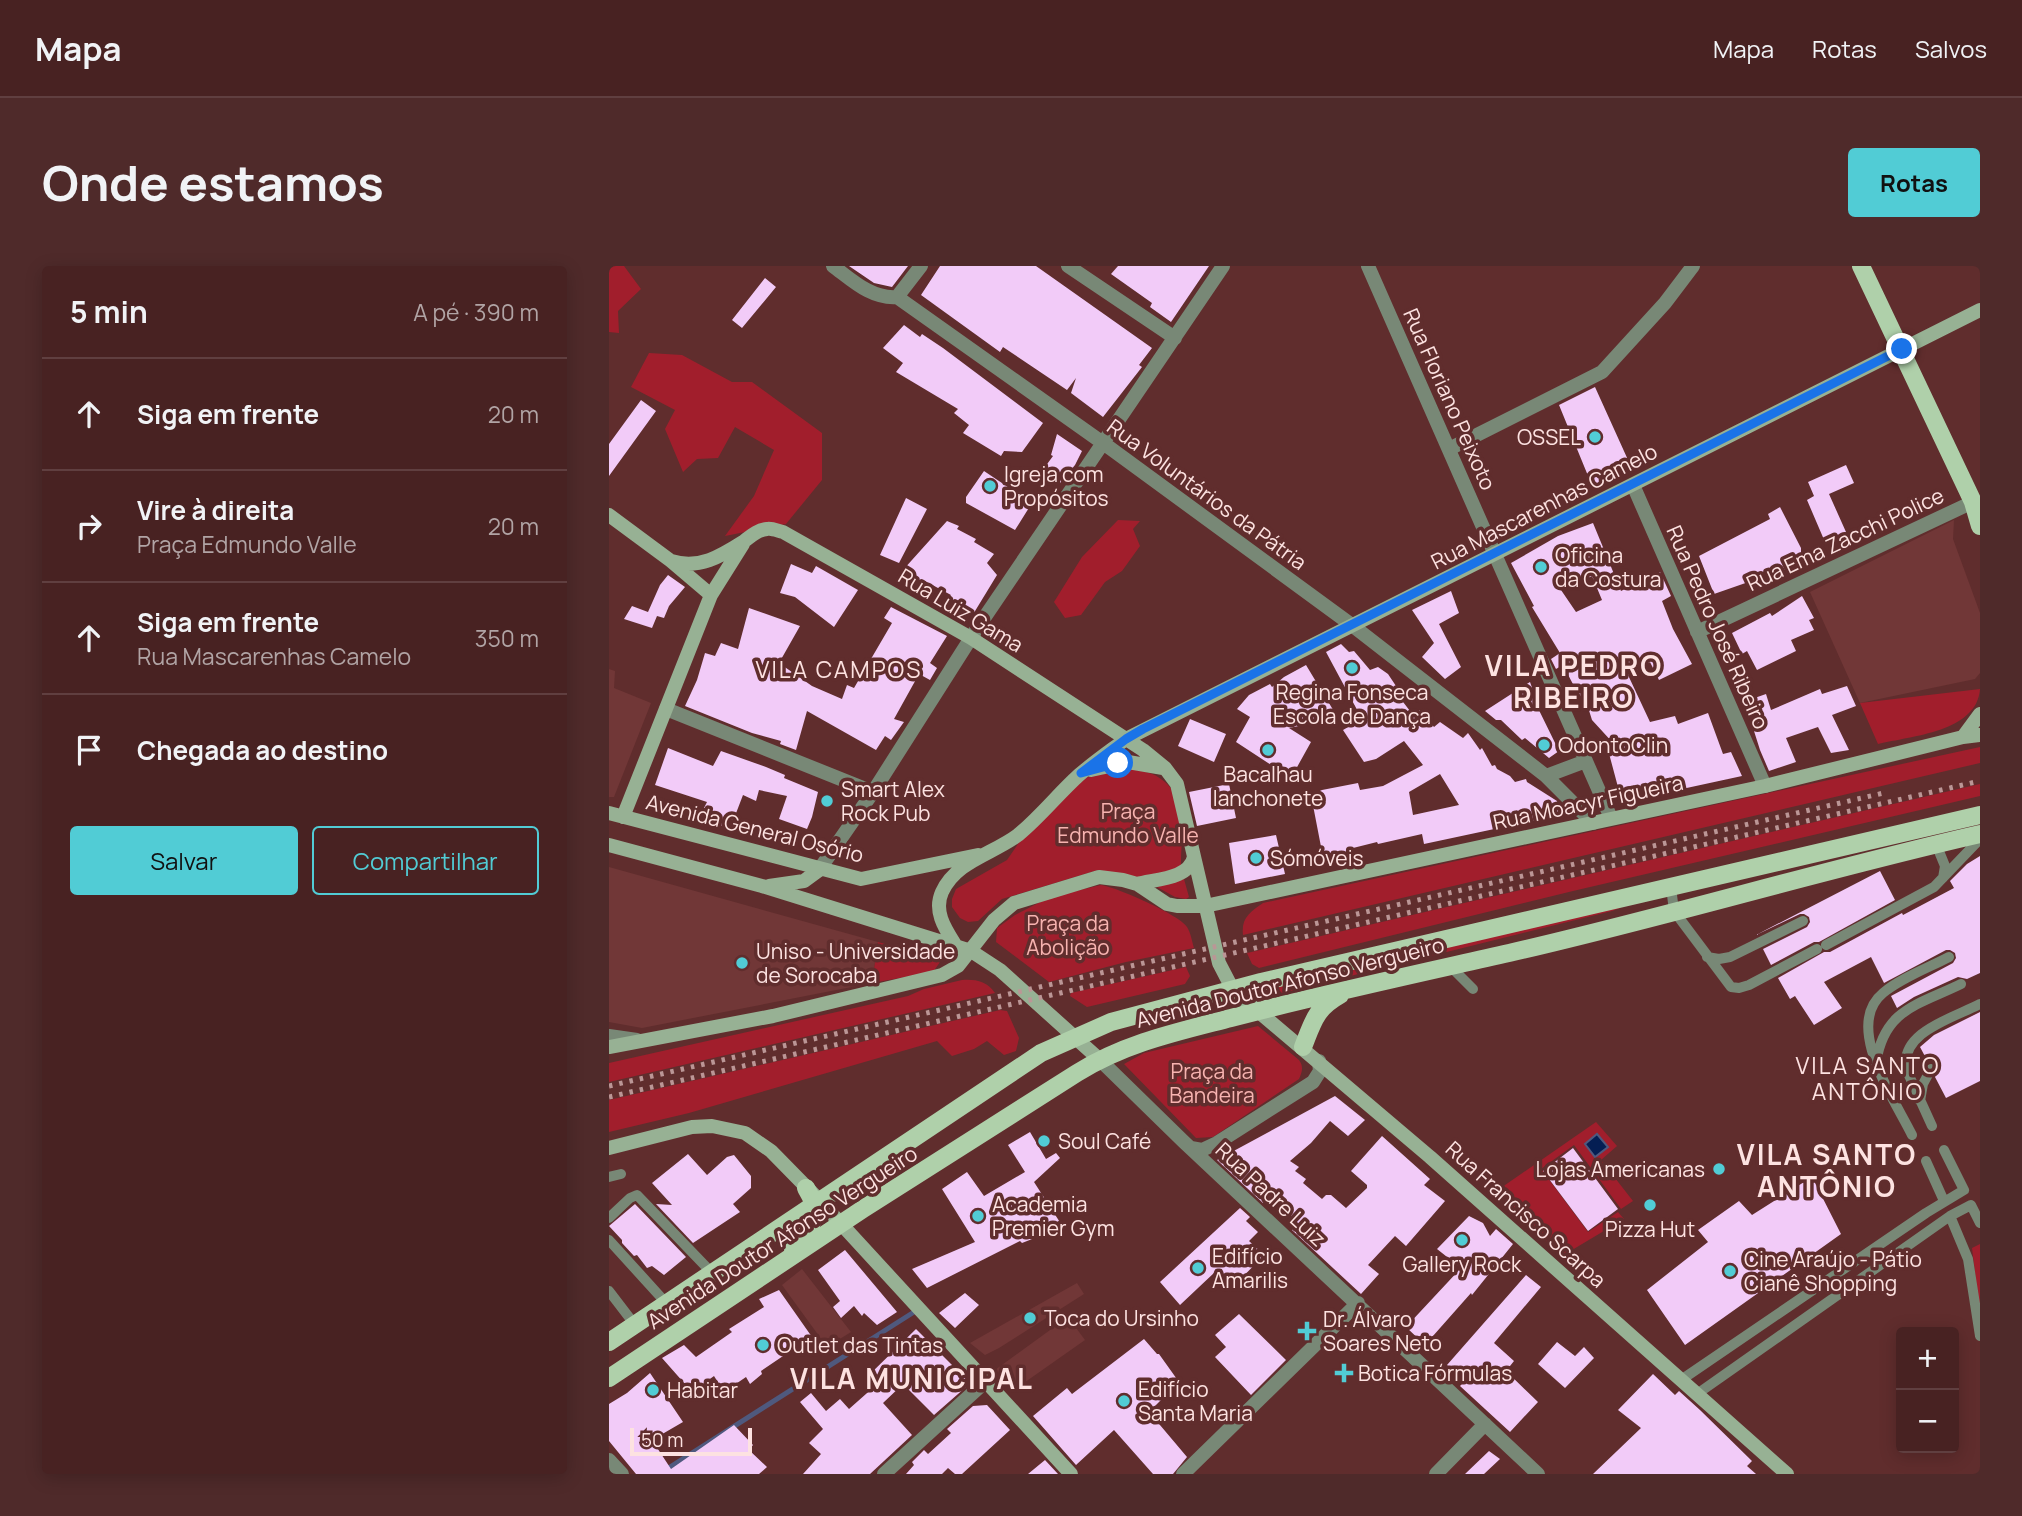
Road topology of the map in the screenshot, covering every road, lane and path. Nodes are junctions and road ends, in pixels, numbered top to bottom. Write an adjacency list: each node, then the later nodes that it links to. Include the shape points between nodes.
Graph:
1 (833, 266): 8 (street, Rua Voluntários da Pátria, via 873,293)
2 (921, 266): 8 (street)
3 (1068, 266): 10 (street)
4 (1223, 266): 10 (street)
5 (1368, 266): 13 (street, Rua Floriano Peixoto)
6 (1693, 266): 13 (street, via 1602,372)
7 (1861, 266): 11 (main road)
8 (897, 297): 12 (street, Rua Voluntários da Pátria)
9 (1980, 310): 11 (main road, Rua Mascarenhas Camelo)
10 (1175, 338): 12 (street)
11 (1902, 349): 14 (main road, Rua Mascarenhas Camelo); 16 (main road)
12 (1104, 444): 21 (street, Rua Voluntários da Pátria); 23 (street)
13 (1449, 449): 18 (street, Rua Floriano Peixoto)
14 (1633, 485): 18 (main road, Rua Mascarenhas Camelo); 22 (street, Rua Pedro José Ribeiro)
15 (609, 515): 19 (main road)
16 (1978, 515): 22 (street, Rua Ema Zacchi Police)
17 (745, 540): 19 (main road, via 697,564); 20 (main road); 23 (main road, Rua Luiz Gama, via 769,528 783,533)
18 (1495, 554): 21 (main road, Rua Mascarenhas Camelo); 29 (street, Rua Floriano Peixoto)
19 (671, 561): 20 (main road)
20 (711, 596): 24 (main road)
21 (1353, 626): 28 (main road, Rua Mascarenhas Camelo); 32 (street, Rua Voluntários da Pátria)
22 (1697, 632): 33 (street, Rua Pedro José Ribeiro)
23 (971, 638): 28 (main road, Rua Luiz Gama); 34 (street)
24 (666, 709): 34 (street); 35 (main road)
25 (1980, 713): 27 (main road)
26 (1980, 735): 27 (main road, Rua Moacyr Figueira)
27 (1963, 737): 33 (main road, Rua Moacyr Figueira)
28 (1126, 739): 30 (main road, Rua Luiz Gama); 31 (main road)
29 (1586, 761): 32 (street); 37 (street, Rua Floriano Peixoto)
30 (1165, 768): 31 (main road, via 1128,762); 43 (main road, via 1180,793)
31 (1081, 773): 42 (main road, via 1016,836)
32 (1546, 776): 38 (street, Rua Voluntários da Pátria)
33 (1765, 786): 37 (main road, Rua Moacyr Figueira)
34 (873, 792): 44 (street)
35 (616, 815): 44 (main road, Avenida General Osório)
36 (1980, 815): 48 (main road, Avenida Doutor Afonso Vergueiro)
37 (1611, 818): 38 (main road, Rua Moacyr Figueira)
38 (1593, 823): 49 (main road, Rua Moacyr Figueira)
39 (1980, 836): 40 (main road, Avenida Doutor Afonso Vergueiro); 45 (lane)
40 (1935, 844): 45 (lane, via 1945,866); 50 (main road, Avenida Doutor Afonso Vergueiro)
41 (609, 845): 47 (main road)
42 (983, 854): 44 (main road, Avenida General Osório, via 861,879); 53 (main road, via 959,871 942,892 939,913)
43 (1194, 857): 46 (main road, via 1183,873); 49 (main road)
44 (820, 870): 47 (main road, via 804,881)
45 (1943, 878): 55 (lane, via 1924,893 1739,988 1731,987)
46 (1137, 884): 49 (main road, via 1167,904); 52 (main road, via 1099,877 1044,893 1005,909)
47 (762, 887): 53 (main road)
48 (1671, 887): 50 (lane); 61 (main road, Avenida Doutor Afonso Vergueiro)
49 (1205, 906): 61 (main road, via 1219,963)
50 (1674, 911): 55 (lane); 57 (main road, Avenida Doutor Afonso Vergueiro)
51 (1803, 921): 55 (lane, via 1730,957)
52 (981, 935): 53 (main road, via 967,945); 54 (main road)
53 (956, 946): 54 (main road)
54 (971, 951): 65 (main road, Rua Padre Luiz, via 1000,970); 66 (main road, via 942,975 773,1016)
55 (1707, 957)
56 (1949, 957): 71 (lane, via 1876,1000 1868,1029)
57 (1450, 966): 59 (main road, Avenida Doutor Afonso Vergueiro); 60 (lane)
58 (1961, 984): 71 (lane, via 1895,1018 1880,1041)
59 (1353, 988): 63 (main road, Avenida Doutor Afonso Vergueiro); 68 (main road, via 1325,1004)
60 (1473, 989)
61 (1233, 990): 63 (main road, Rua Francisco Scarpa); 65 (main road, Avenida Doutor Afonso Vergueiro, via 1125,1017)
62 (1980, 1004): 73 (lane, via 1915,1037 1904,1061)
63 (1257, 1011): 68 (main road, Rua Francisco Scarpa); 69 (main road, Avenida Doutor Afonso Vergueiro, via 1136,1043)
64 (609, 1036): 66 (street)
65 (1075, 1037): 69 (main road, Rua Padre Luiz); 84 (main road, Avenida Doutor Afonso Vergueiro, via 1041,1053)
66 (638, 1041): 67 (main road)
67 (609, 1046)
68 (1303, 1047): 70 (main road, Rua Francisco Scarpa)
69 (1099, 1059): 77 (street, Rua Padre Luiz); 88 (main road, Avenida Doutor Afonso Vergueiro)
70 (1319, 1061): 77 (street, via 1320,1071 1313,1082 1217,1143 1202,1150); 100 (main road, Rua Francisco Scarpa)
71 (1876, 1064): 75 (lane)
72 (1931, 1069): 73 (lane)
73 (1920, 1101): 74 (lane)
74 (1932, 1126)
75 (1912, 1135)
76 (609, 1148): 82 (main road, via 712,1126 745,1133 771,1150)
77 (1191, 1148): 93 (street, Rua Padre Luiz)
78 (1944, 1150): 83 (lane, via 1964,1190)
79 (1926, 1161): 83 (lane)
80 (621, 1174): 81 (lane)
81 (609, 1177)
82 (806, 1188): 84 (main road)
83 (1944, 1201): 100 (lane)
84 (818, 1204): 88 (main road); 90 (main road, via 800,1243); 91 (main road, Avenida Doutor Afonso Vergueiro)
85 (1951, 1216): 87 (lane, via 1971,1205); 96 (lane, via 1968,1259); 101 (lane)
86 (609, 1218): 91 (lane, via 637,1195)
87 (1980, 1223)
88 (841, 1224): 90 (main road, Avenida Doutor Afonso Vergueiro); 99 (main road)
89 (609, 1240): 94 (lane)
90 (772, 1270): 98 (main road, Avenida Doutor Afonso Vergueiro)
91 (713, 1274): 94 (main road, Avenida Doutor Afonso Vergueiro)
92 (609, 1291): 95 (lane)
93 (1358, 1303): 102 (street, Rua Padre Luiz); 107 (street)
94 (667, 1304): 95 (main road, Avenida Doutor Afonso Vergueiro)
95 (635, 1325): 97 (main road, Avenida Doutor Afonso Vergueiro)
96 (1980, 1336)
97 (610, 1339)
98 (609, 1378)
99 (987, 1380): 105 (street); 106 (main road)
100 (1681, 1380): 101 (main road, Rua Francisco Scarpa)
101 (1697, 1394): 110 (main road, Rua Francisco Scarpa)
102 (1485, 1424): 108 (street); 109 (street, Rua Padre Luiz)
103 (609, 1460): 104 (street)
104 (622, 1474)
105 (884, 1474)
106 (1071, 1474)
107 (1183, 1474)
108 (1436, 1474)
109 (1538, 1474)
110 (1787, 1474)

